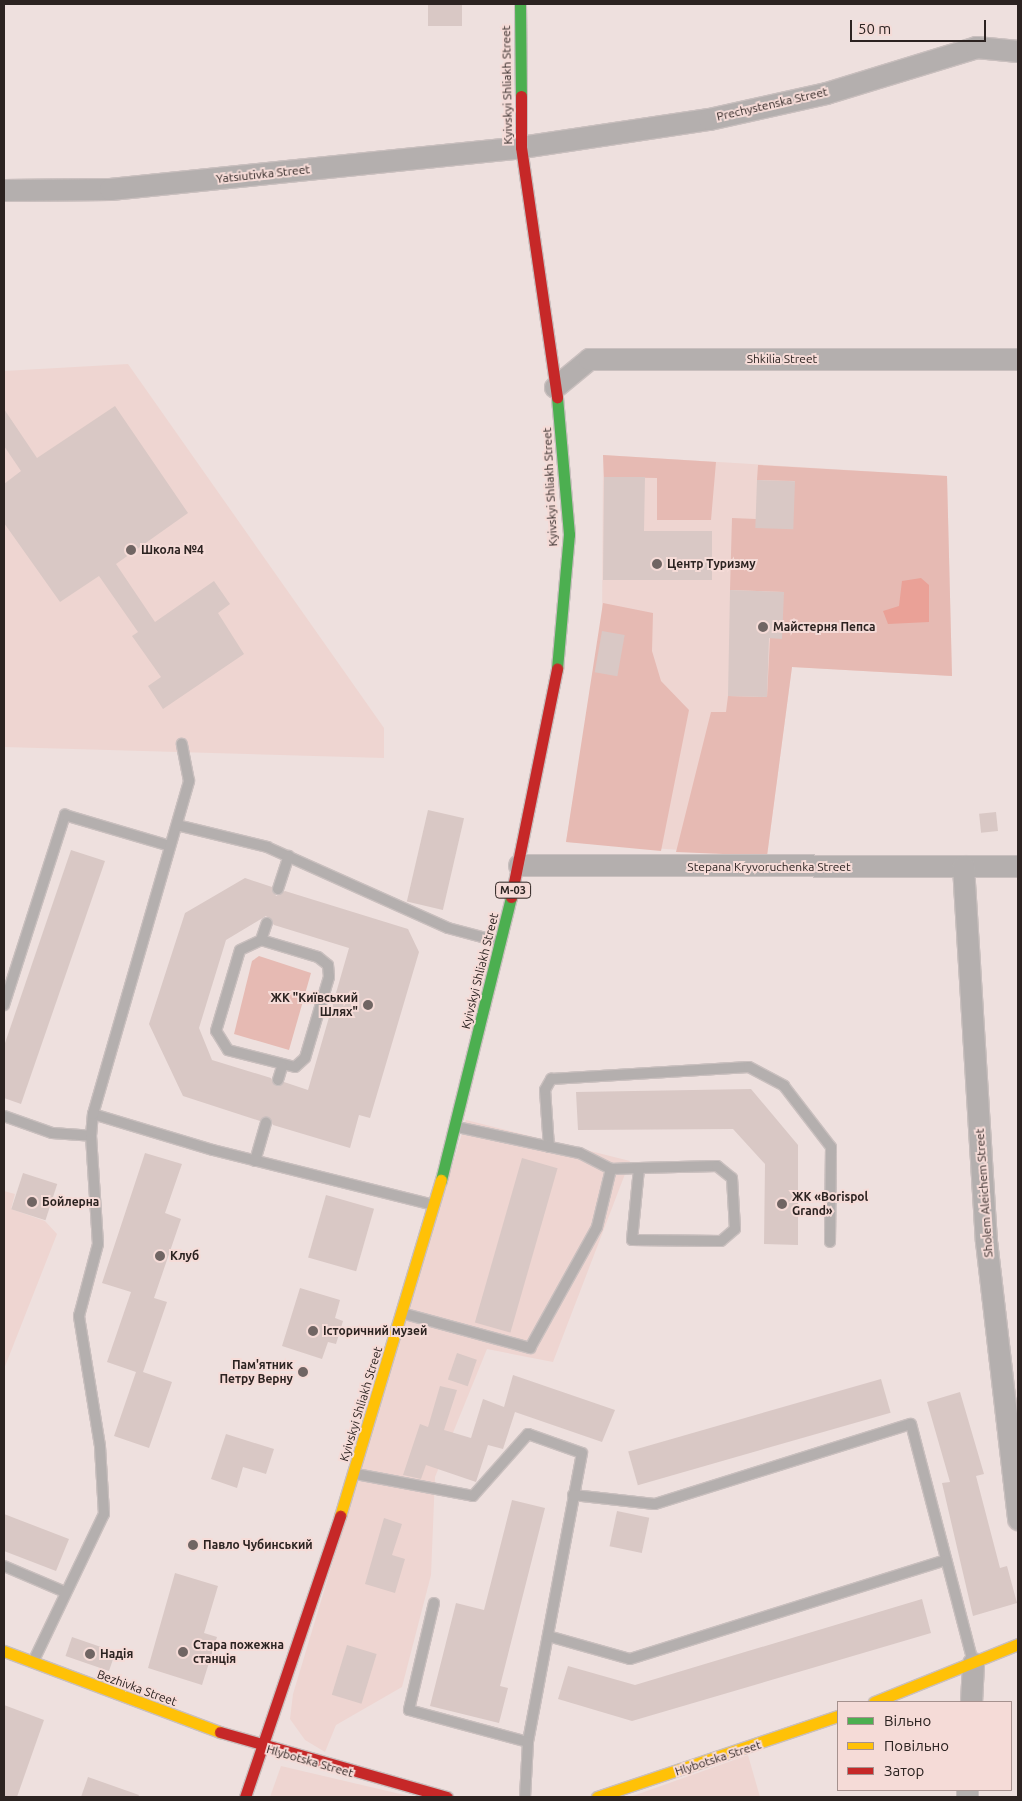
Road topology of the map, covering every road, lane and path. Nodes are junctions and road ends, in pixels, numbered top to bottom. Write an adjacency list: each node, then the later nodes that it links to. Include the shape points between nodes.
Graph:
1 (520, 4): 3 (main road, Kyivskyi Shliakh Street / М-03)
2 (1018, 51): 3 (street, Prechystenska Street, via 976,47 826,93 718,116)
3 (521, 147): 4 (street, Yatsiutivka Street, via 110,189); 6 (main road, Kyivskyi Shliakh Street / М-03)
4 (4, 190)
5 (1018, 359): 6 (street, Shkilia Street, via 590,359)
6 (555, 387): 11 (main road, Kyivskyi Shliakh Street / М-03, via 569,534 561,650)
7 (182, 744): 8 (lane, via 190,781)
8 (177, 825): 9 (lane); 10 (lane, via 267,847)
9 (170, 846): 18 (lane, via 65,815); 21 (lane)
10 (288, 856): 14 (lane); 17 (lane, via 448,928)
11 (519, 865): 12 (street, Stepana Kryvoruchenka Street); 17 (main road, Kyivskyi Shliakh Street / М-03)
12 (964, 866): 13 (street, Stepana Kryvoruchenka Street); 35 (street, Sholem Aleichem Street, via 986,1241)
13 (1018, 866)
14 (278, 888)
15 (267, 923): 16 (lane)
16 (261, 940): 19 (lane, via 240,950 216,1031 228,1050); 19 (lane, via 318,958 328,965 329,977 305,1058 295,1067)
17 (502, 942): 24 (main road, Kyivskyi Shliakh Street / М-03)
18 (4, 1005)
19 (282, 1066): 20 (lane)
20 (278, 1080)
21 (93, 1114): 25 (lane); 27 (lane)
22 (4, 1116): 25 (lane, via 52,1133)
23 (266, 1123): 27 (lane)
24 (455, 1127): 26 (lane); 30 (main road, Kyivskyi Shliakh Street / М-03)
25 (91, 1136): 38 (lane, via 98,1244 79,1316 100,1446 104,1514)
26 (549, 1147): 29 (lane, via 579,1154); 31 (lane, via 544,1090 551,1079 749,1067 784,1086 831,1147)
27 (255, 1161): 30 (lane)
28 (639, 1168): 28 (lane, via 718,1166 732,1178 734,1229 721,1241 632,1240); 29 (lane)
29 (611, 1169): 32 (lane, via 597,1228 530,1348)
30 (435, 1205): 32 (main road, Kyivskyi Shliakh Street / М-03)
31 (830, 1242)
32 (404, 1314): 33 (main road, Kyivskyi Shliakh Street / М-03)
33 (354, 1473): 34 (lane, via 473,1496 528,1434 582,1453); 49 (main road, Kyivskyi Shliakh Street / М-03)
34 (573, 1495): 36 (lane, via 655,1504 910,1424); 40 (lane)
35 (1018, 1519)
36 (946, 1560): 40 (lane, via 630,1659); 44 (lane)
37 (4, 1566): 38 (lane)
38 (65, 1592): 43 (lane)
39 (434, 1603): 48 (lane, via 409,1710)
40 (548, 1636): 48 (lane)
41 (1018, 1644): 44 (main road)
42 (4, 1651): 43 (main road, Bezhivka Street)
43 (32, 1663): 49 (main road, Bezhivka Street)
44 (973, 1663): 45 (main road); 46 (street)
45 (877, 1701)
46 (971, 1701)
47 (837, 1716): 55 (main road, Hlybotska Street)
48 (528, 1742): 54 (lane)
49 (261, 1747): 50 (main road, Hlybotska Street); 51 (main road, Kyivskyi Shliakh Street / М-03)
50 (397, 1784): 52 (lane); 53 (main road, Hlybotska Street)
51 (244, 1797)
52 (394, 1797)
53 (447, 1797)
54 (525, 1797)
55 (597, 1797)

